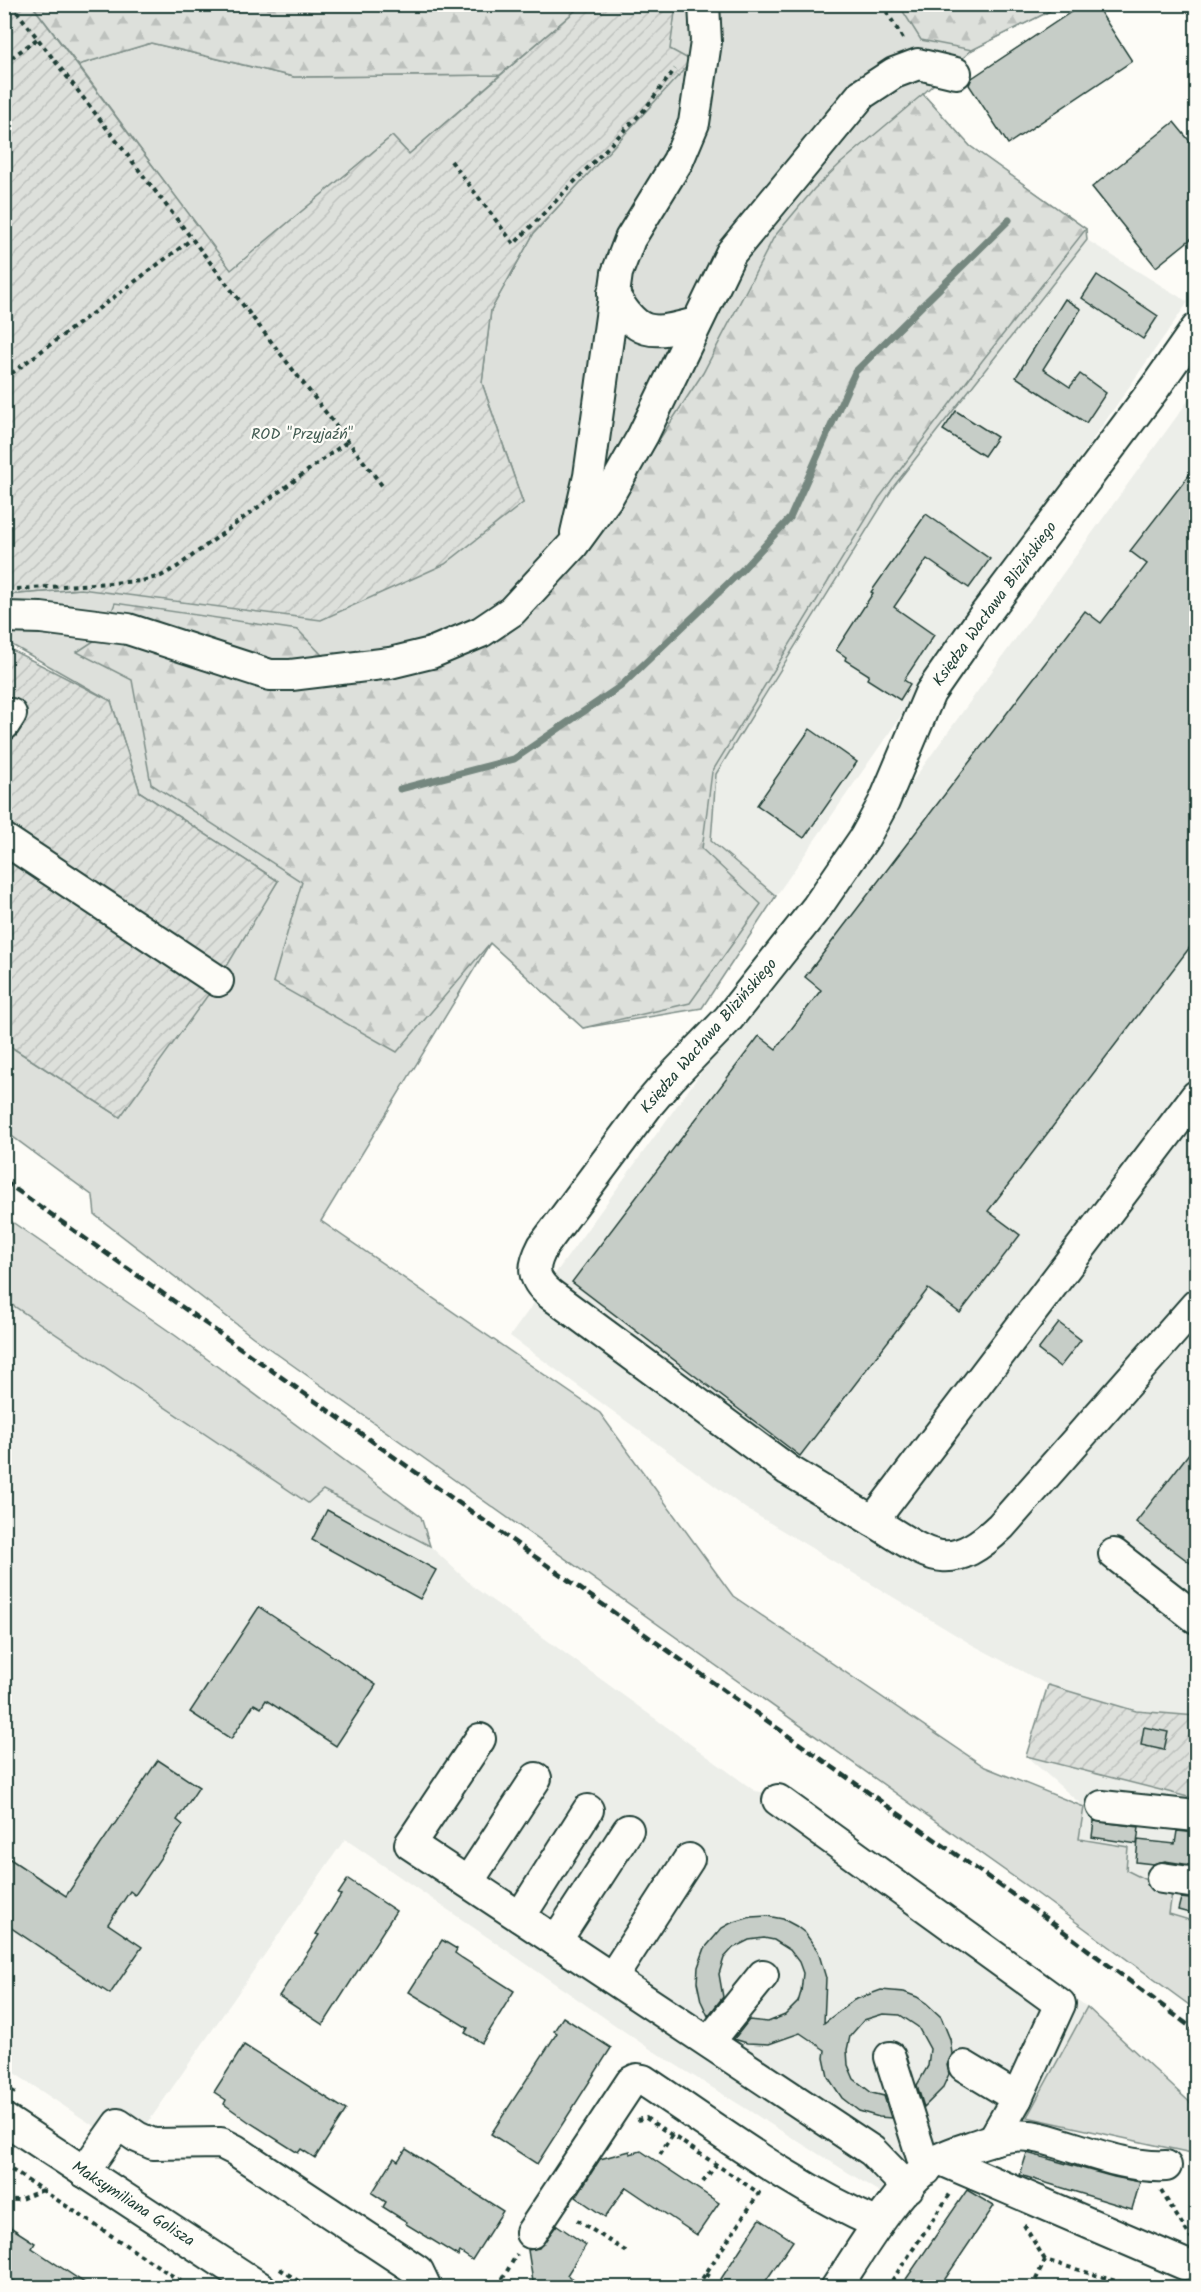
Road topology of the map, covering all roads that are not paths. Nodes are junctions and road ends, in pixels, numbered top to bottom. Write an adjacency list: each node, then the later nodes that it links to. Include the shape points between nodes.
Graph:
1 (704, 4): 3 (street, via 706,42 694,123 678,160 630,239)
2 (956, 73): 4 (street, via 918,64 894,73 862,94 731,253)
3 (613, 293): 4 (street, via 625,315 648,331); 6 (street, via 589,476)
4 (696, 323): 6 (street, via 643,435 608,497)
5 (1197, 329): 12 (street, Księdza Wacława Blizińskiego, via 930,693 884,802 846,866 746,999 670,1078 536,1259 537,1281 550,1294 788,1470)
6 (573, 545): 7 (street, via 542,581 497,622 454,644 390,663 270,675 128,629)
7 (4, 617)
8 (4, 839): 9 (street)
9 (218, 981)
10 (1197, 1096): 12 (street)
11 (1197, 1305): 12 (street, via 1001,1526 976,1548 965,1554 937,1556)
12 (873, 1521)
13 (1114, 1554): 14 (street)
14 (1197, 1618)
15 (480, 1740): 24 (street, via 410,1844)
16 (536, 1778): 24 (street)
17 (778, 1800): 33 (street, via 1060,2004)
18 (1102, 1806): 20 (street)
19 (588, 1810): 26 (street)
20 (1197, 1816)
21 (628, 1830): 27 (street)
22 (689, 1859): 29 (street)
23 (1162, 1878): 25 (street)
24 (468, 1882): 26 (street)
25 (1197, 1883)
26 (520, 1917): 27 (street)
27 (556, 1941): 29 (street)
28 (763, 1975): 30 (street)
29 (612, 1978): 30 (street)
30 (709, 2042): 38 (street, via 873,2151)
31 (890, 2057): 38 (street)
32 (964, 2066): 33 (street)
33 (1017, 2098): 35 (street)
34 (4, 2119): 37 (street, Maksymiliana Golisza)
35 (993, 2140): 36 (street, via 1038,2137); 38 (street)
36 (1156, 2166)
37 (84, 2172): 42 (street, Maksymiliana Golisza); 43 (street, via 118,2124 153,2144 221,2143 418,2271)
38 (924, 2172): 39 (street); 41 (street, via 967,2170 1101,2230)
39 (878, 2224): 40 (street, via 804,2188 637,2079 631,2082); 44 (street)
40 (531, 2233)
41 (1189, 2253)
42 (261, 2288)
43 (426, 2288)
44 (836, 2288)

